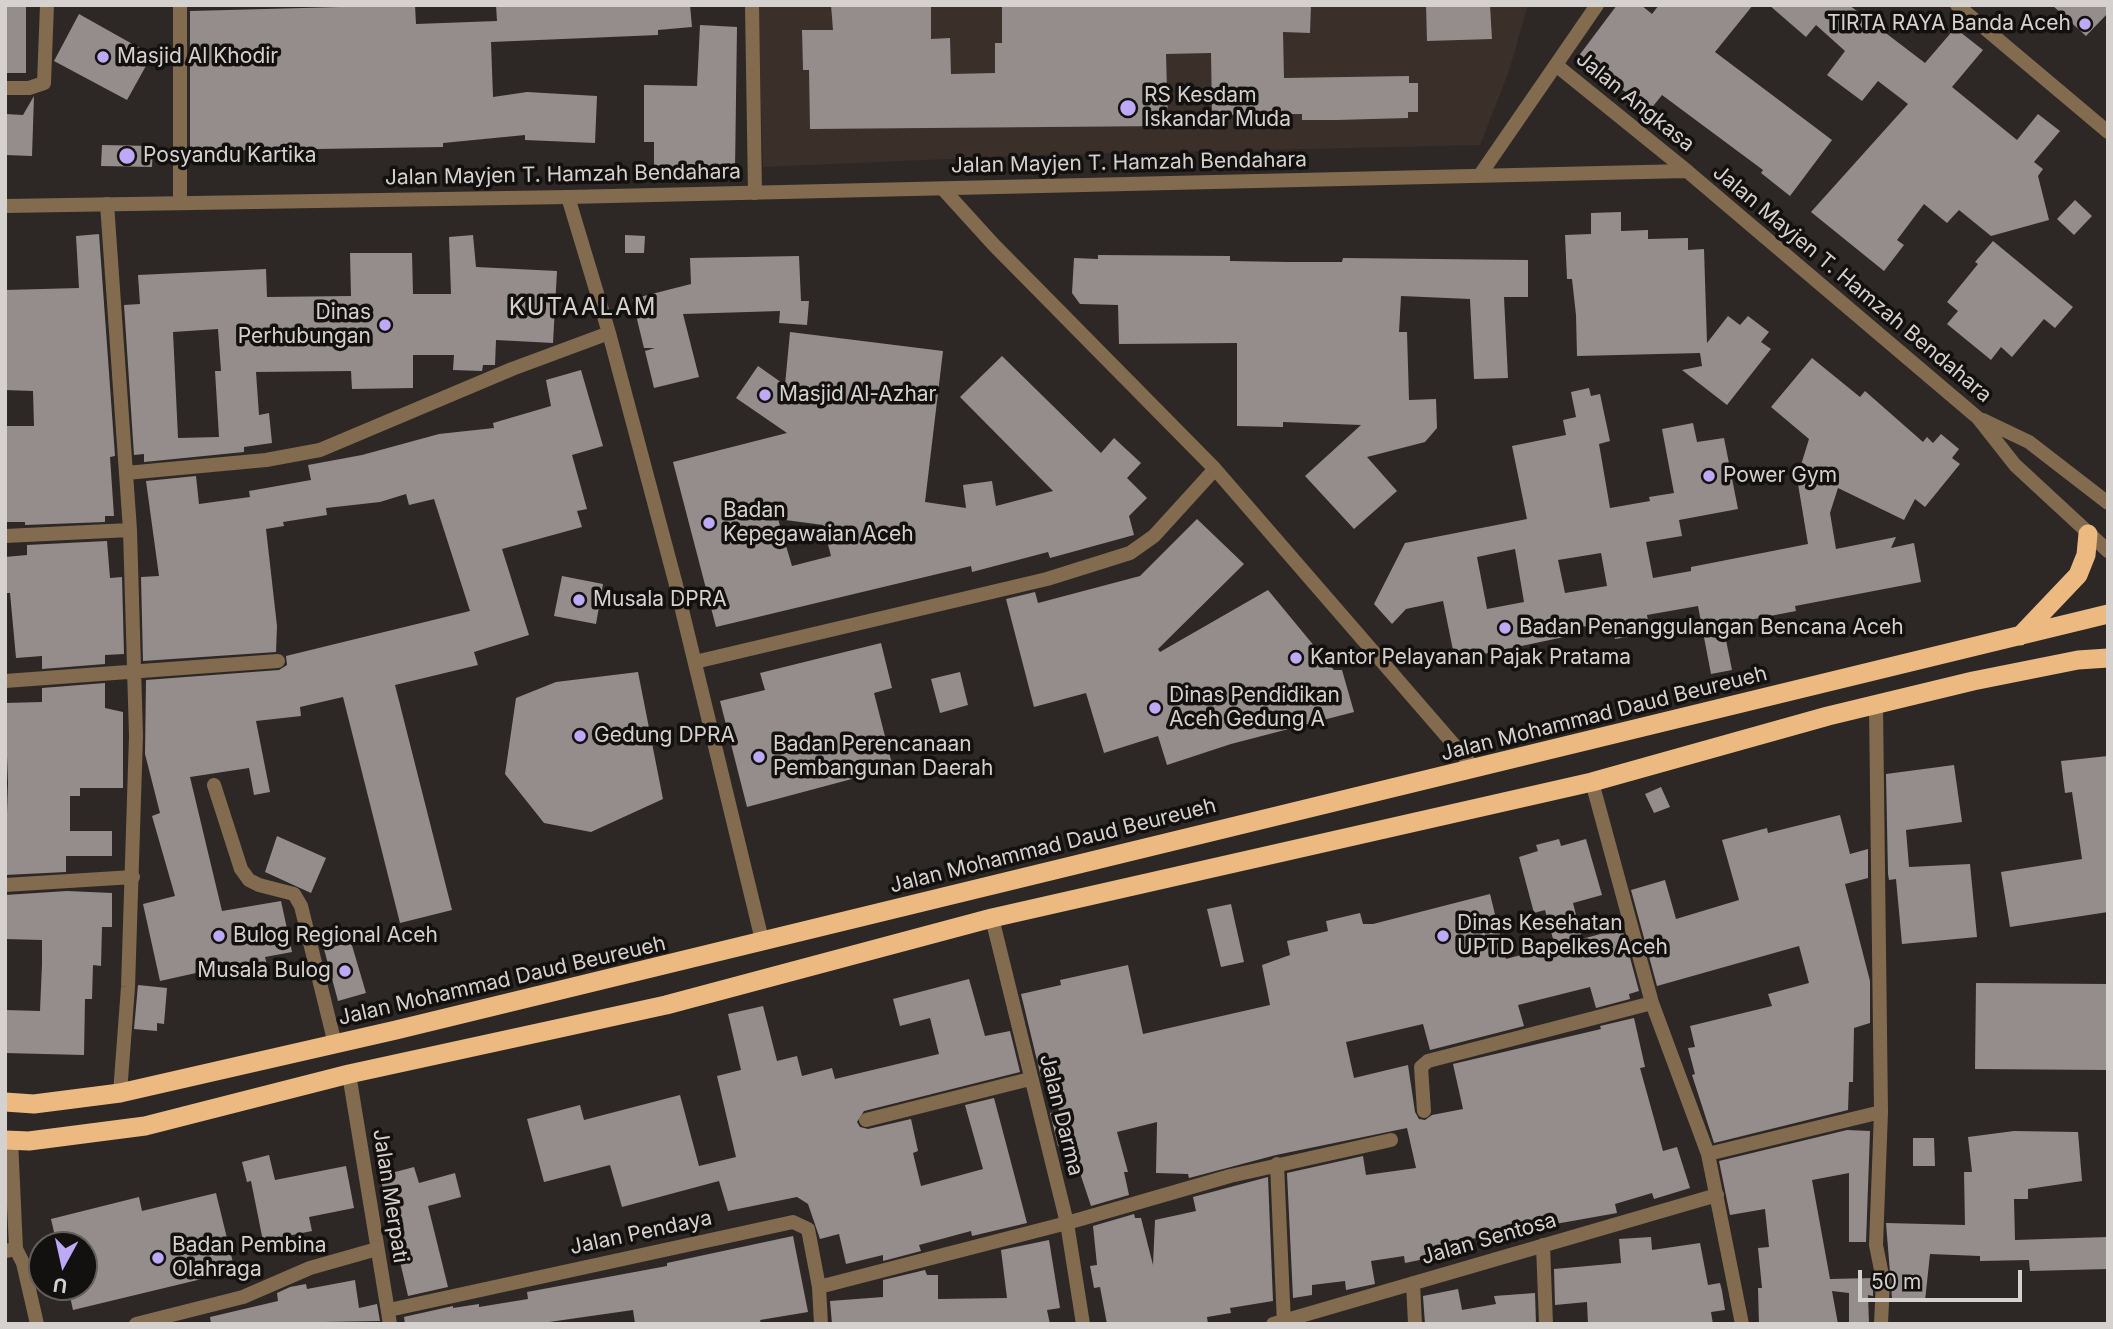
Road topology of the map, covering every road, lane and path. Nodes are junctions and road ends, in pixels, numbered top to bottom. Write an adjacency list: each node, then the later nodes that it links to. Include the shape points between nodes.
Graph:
1 (47, 5): 7 (street, via 44,83)
2 (180, 5): 14 (street)
3 (752, 5): 12 (street)
4 (1597, 5): 6 (street, Jalan Angkasa)
5 (1957, 5): 8 (street)
6 (1556, 65): 9 (street, Jalan Angkasa); 10 (street, Jalan Angkasa)
7 (5, 88)
8 (2108, 132)
9 (1687, 171): 10 (street, Jalan Mayjen T. Hamzah Bendahara); 18 (street, Jalan Mayjen T. Hamzah Bendahara)
10 (1480, 175): 11 (street, Jalan Mayjen T. Hamzah Bendahara)
11 (943, 189): 12 (street, Jalan Mayjen T. Hamzah Bendahara); 19 (street)
12 (755, 193): 13 (street, Jalan Mayjen T. Hamzah Bendahara)
13 (568, 197): 14 (street, Jalan Mayjen T. Hamzah Bendahara); 17 (street)
14 (180, 201): 15 (street, Jalan Mayjen T. Hamzah Bendahara)
15 (107, 205): 16 (street, Jalan Mayjen T. Hamzah Bendahara); 20 (street)
16 (5, 206)
17 (609, 333): 20 (street, via 320,450 266,460); 30 (street)
18 (1978, 418): 21 (street, via 2028,442); 23 (street, Jalan Mayjen T. Hamzah Bendahara, via 2015,464)
19 (1215, 470): 30 (street, via 1154,536 1130,553 1047,579); 34 (street)
20 (126, 473): 22 (street)
21 (2108, 503)
22 (130, 530): 24 (street); 31 (street)
23 (2088, 534): 25 (street, Jalan Mayjen T. Hamzah Bendahara); 27 (highway, via 2078,575)
24 (5, 536)
25 (2108, 551)
26 (2108, 614): 27 (highway, Jalan Mohammad Daud Beureueh)
27 (2019, 636): 34 (highway, Jalan Mohammad Daud Beureueh)
28 (2108, 658): 33 (highway, via 1973,681)
29 (278, 661): 31 (street)
30 (695, 662): 40 (street)
31 (134, 670): 32 (street); 37 (street)
32 (5, 681)
33 (1876, 706): 35 (highway); 48 (street)
34 (1475, 769): 40 (highway, Jalan Mohammad Daud Beureueh)
35 (1592, 782): 39 (highway); 41 (street)
36 (214, 785): 42 (street, via 248,880 294,894 302,906)
37 (133, 877): 38 (street); 45 (street)
38 (5, 885)
39 (992, 918): 43 (highway, via 654,1007); 44 (street, Jalan Darma)
40 (762, 940): 42 (highway, Jalan Mohammad Daud Beureueh)
41 (1652, 1003): 47 (street, via 1428,1061 1421,1067); 52 (street)
42 (335, 1044): 45 (highway, Jalan Mohammad Daud Beureueh)
43 (349, 1074): 50 (highway, via 145,1126); 57 (street, Jalan Merpati)
44 (1030, 1079): 49 (street); 55 (street, Jalan Darma)
45 (120, 1093): 46 (highway, Jalan Mohammad Daud Beureueh, via 34,1104)
46 (5, 1102)
47 (1424, 1111)
48 (1881, 1112): 52 (street); 70 (street, via 1876,1245 1883,1280)
49 (866, 1120)
50 (8, 1140): 58 (street)
51 (1391, 1140): 53 (street)
52 (1708, 1154): 54 (street)
53 (1277, 1164): 55 (street); 62 (street)
54 (1717, 1195): 56 (street, Jalan Sentosa); 69 (street)
55 (1067, 1223): 60 (street); 66 (street, Jalan Darma)
56 (1543, 1245): 59 (street, Jalan Sentosa); 68 (street)
57 (377, 1249): 61 (street, Jalan Merpati); 64 (street, via 310,1268 243,1297)
58 (11, 1250): 63 (street, via 23,1263)
59 (1413, 1283): 62 (street, Jalan Sentosa); 67 (street)
60 (819, 1287): 61 (street, Jalan Pendaya, via 808,1229 793,1222); 65 (street, Jalan Pendaya)
61 (389, 1317)
62 (1280, 1323)
63 (37, 1324)
64 (136, 1324)
65 (821, 1324)
66 (1083, 1324)
67 (1415, 1324)
68 (1546, 1324)
69 (1742, 1324)
70 (1881, 1324)

